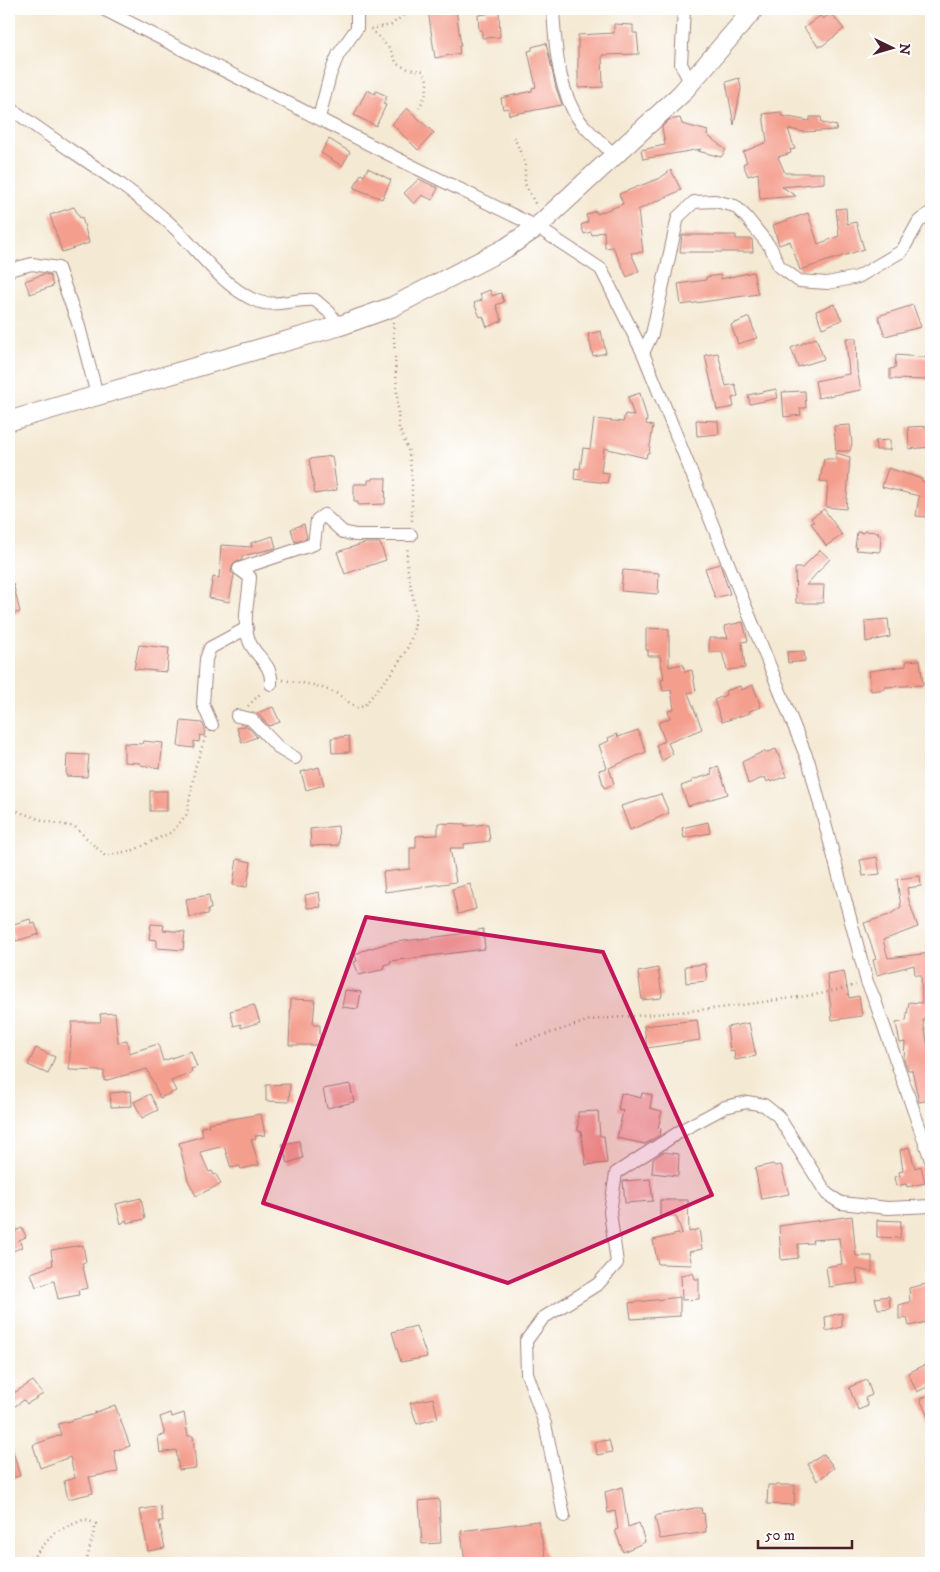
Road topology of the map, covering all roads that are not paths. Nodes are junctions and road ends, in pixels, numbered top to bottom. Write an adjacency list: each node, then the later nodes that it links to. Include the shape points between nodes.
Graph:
1 (103, 9): 8 (street)
2 (357, 9): 8 (street, via 357,28 338,55)
3 (553, 9): 9 (street, via 554,38 561,74 574,111)
4 (684, 9): 6 (street, via 680,64)
5 (754, 9): 6 (street)
6 (690, 82): 9 (street)
7 (9, 107): 13 (street, via 167,221 207,263 244,294 256,301 272,304 315,300)
8 (319, 118): 11 (street)
9 (614, 155): 11 (street)
10 (931, 212): 14 (street, via 918,221 902,251 858,277 827,283 799,281 779,266 771,248 735,206 715,201 694,202 678,217 652,334)
11 (542, 222): 13 (street, via 506,248 392,306); 14 (street, via 601,269)
12 (9, 270): 15 (street, via 32,264 58,268 78,322)
13 (339, 326): 15 (street)
14 (643, 353): 23 (street, via 809,763 867,982)
15 (97, 395): 16 (street)
16 (9, 421)
17 (411, 535): 18 (street, via 343,532 324,515 317,520 314,544 255,564 250,577)
18 (247, 628): 19 (street, via 250,643 269,669); 21 (street, via 210,648 206,659 203,704)
19 (271, 684)
20 (237, 716): 22 (street, via 251,719 280,749)
21 (212, 725)
22 (295, 758)
23 (931, 1160)
24 (931, 1206): 25 (street, via 888,1208 841,1204 826,1194 778,1116 764,1104 747,1102 725,1107 684,1129 616,1174 610,1212 617,1263 598,1284 543,1318 526,1341 527,1373 545,1424)
25 (564, 1516)

